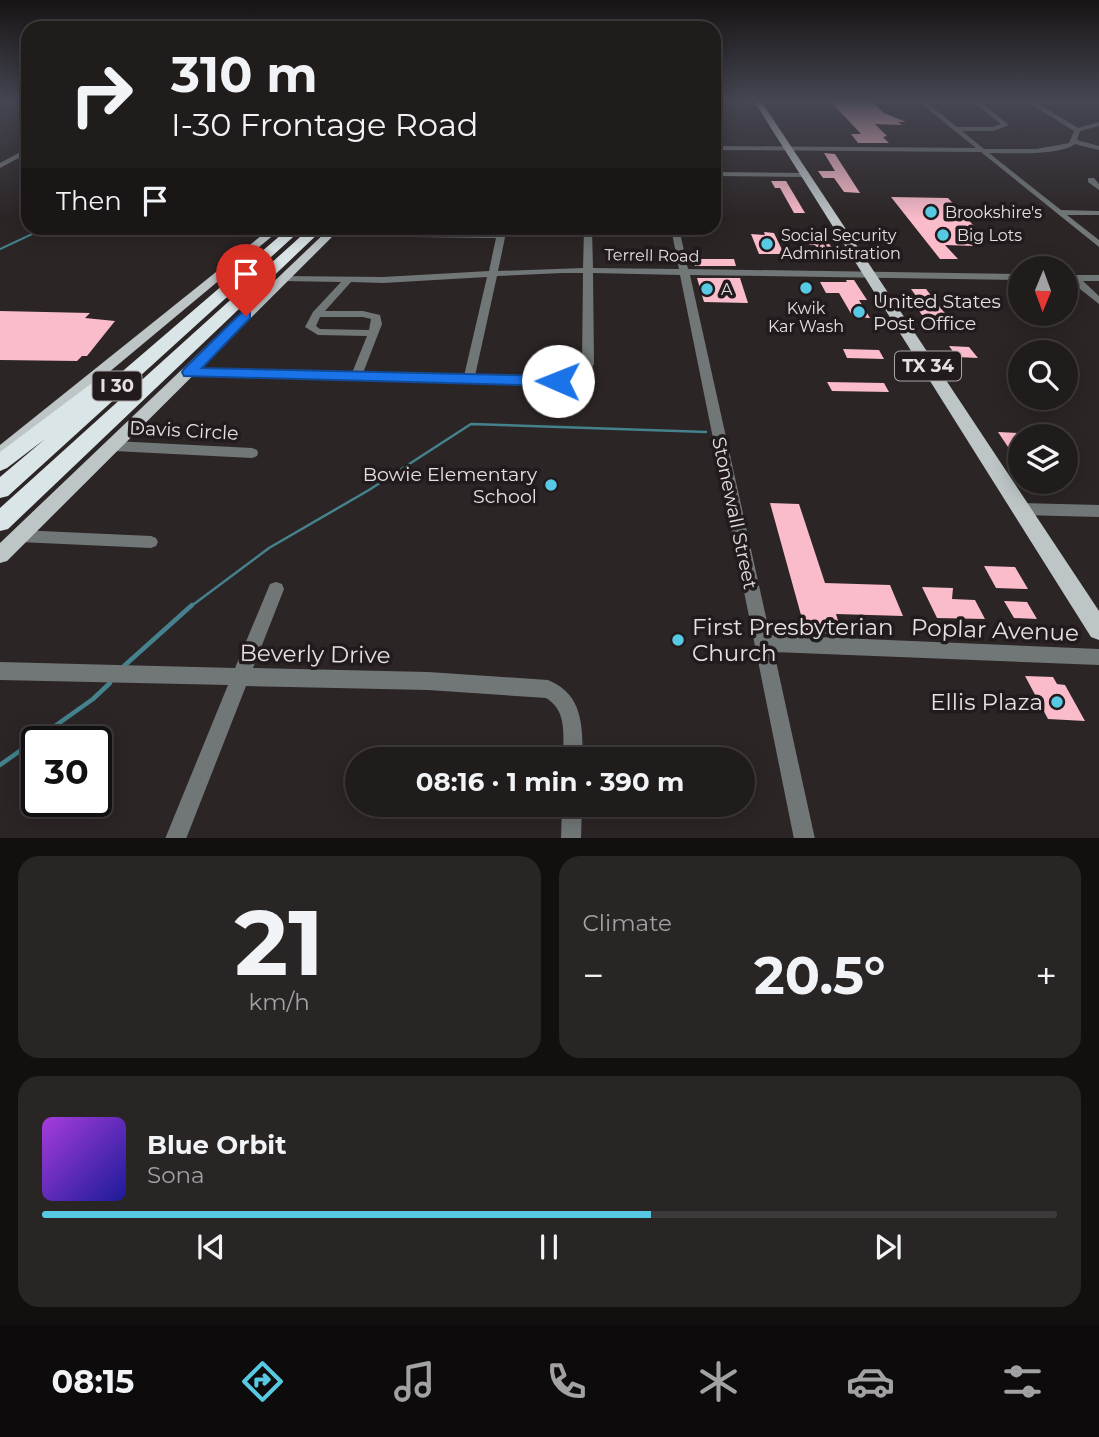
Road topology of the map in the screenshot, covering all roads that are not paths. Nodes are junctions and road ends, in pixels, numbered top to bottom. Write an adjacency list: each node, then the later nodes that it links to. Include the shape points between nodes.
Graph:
1 (782, 140): 5 (main road, TX 34)
2 (970, 140): 7 (street)
3 (1073, 141): 6 (street); 7 (street, via 1054,150)
4 (721, 148): 5 (street)
5 (787, 148): 7 (street); 13 (main road, TX 34)
6 (1099, 148)
7 (984, 151): 16 (street)
8 (21, 154): 10 (street)
9 (0, 159): 10 (street)
10 (12, 159): 11 (street)
11 (0, 166)
12 (721, 174): 13 (street)
13 (805, 175): 29 (main road, TX 34)
14 (1091, 180): 15 (street)
15 (1099, 188)
16 (1060, 212): 17 (street); 25 (street)
17 (1099, 212)
18 (268, 235): 45 (main road)
19 (288, 235): 35 (highway, I 30)
20 (321, 235): 50 (highway, I 30, via 188,346)
21 (322, 235): 31 (main road)
22 (500, 235): 28 (street)
23 (588, 235): 26 (street)
24 (676, 235): 27 (street, Stonewall Street)
25 (1099, 244)
26 (587, 270): 27 (street, Terrell Road); 28 (street, Terrell Road); 42 (street, via 588,365 584,376 574,381)
27 (684, 272): 29 (street, Terrell Road); 56 (street, Stonewall Street)
28 (492, 274): 34 (street, Terrell Road); 42 (street)
29 (869, 275): 30 (street, Terrell Road); 48 (main road, TX 34)
30 (1008, 277)
31 (283, 278): 34 (street, Terrell Road); 40 (main road)
32 (1078, 278): 33 (street)
33 (1099, 278)
34 (349, 279): 38 (street)
35 (233, 283): 46 (highway); 47 (highway, I 30)
36 (1078, 284): 37 (street)
37 (1099, 301)
38 (317, 314): 39 (street, via 373,315 377,319); 39 (street, via 310,325 314,331)
39 (373, 333): 41 (street)
40 (189, 372): 41 (street); 43 (main road)
41 (356, 376): 42 (street)
42 (469, 379)
43 (114, 446): 44 (street, Davis Circle); 51 (main road)
44 (252, 453)
45 (0, 454)
46 (0, 463)
47 (0, 490)
48 (1021, 509): 49 (street); 55 (main road, TX 34)
49 (1099, 511)
50 (0, 522)
51 (19, 536): 52 (street); 53 (main road)
52 (151, 542)
53 (0, 555)
54 (276, 589): 59 (street)
55 (1099, 630)
56 (763, 643): 57 (street, Poplar Avenue); 64 (street, Stonewall Street)
57 (1099, 657)
58 (0, 671): 59 (street, Beverly Drive)
59 (243, 676): 60 (street, Beverly Drive, via 548,689 561,695 568,707); 62 (street)
60 (573, 747)
61 (572, 817): 63 (street)
62 (175, 838)
63 (571, 838)
64 (805, 838)

